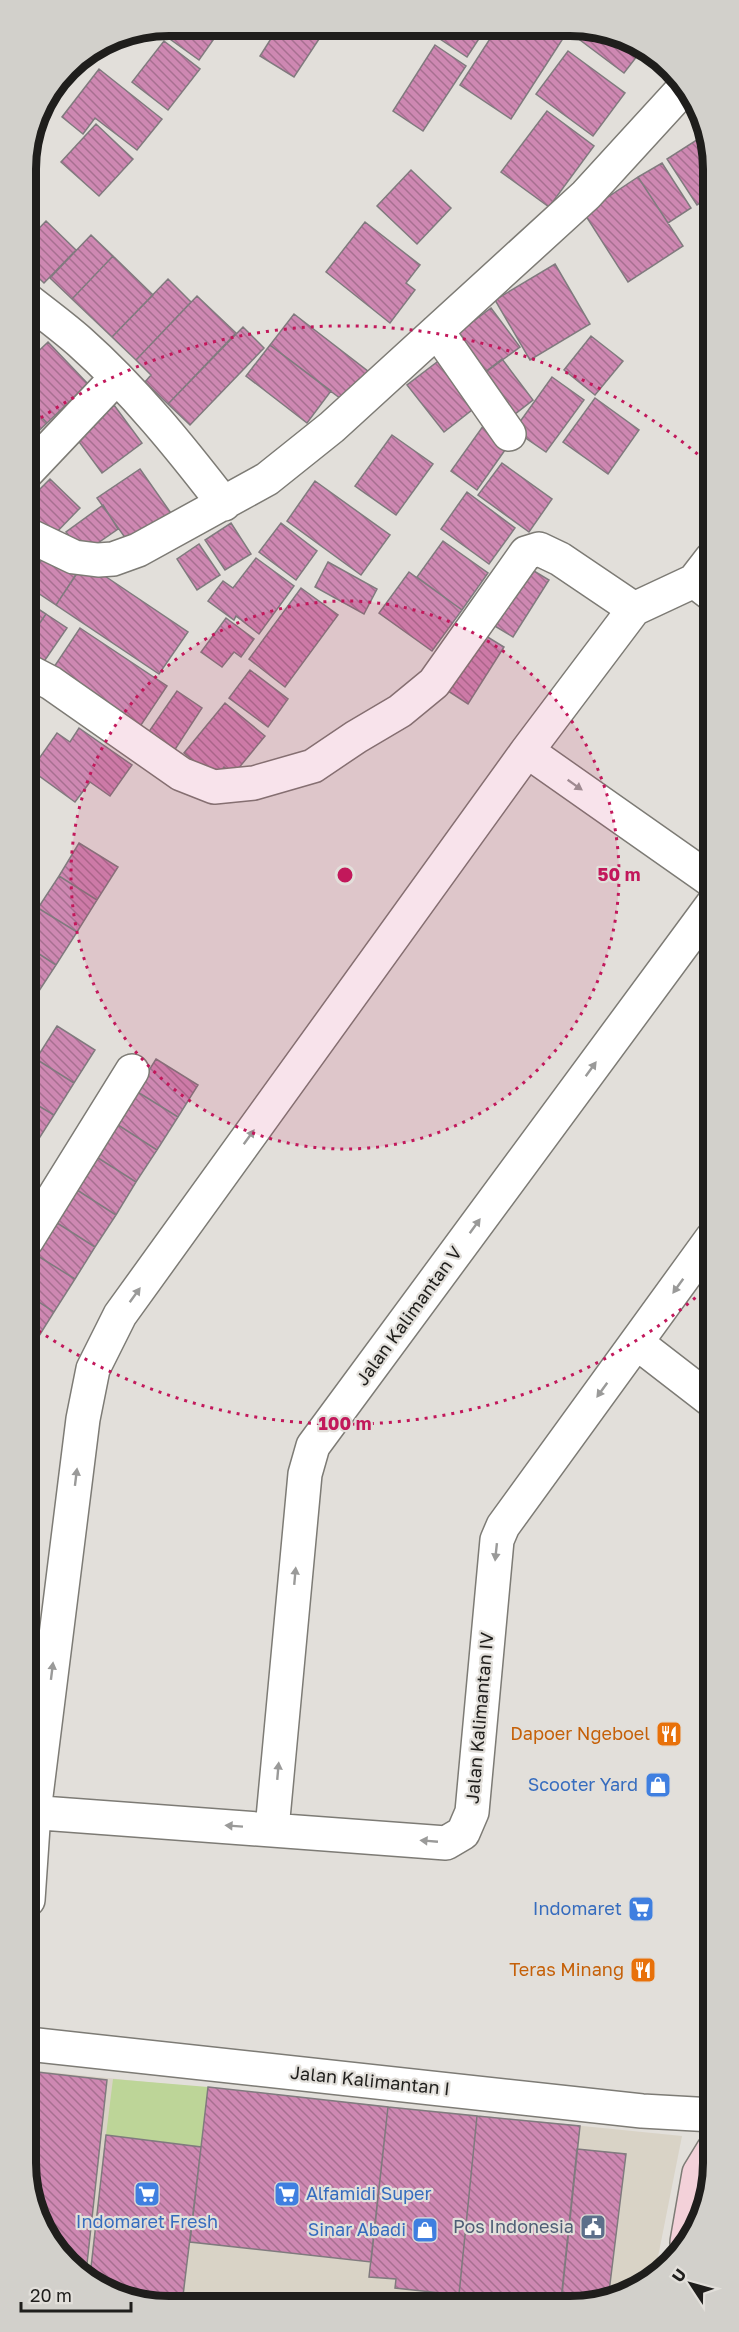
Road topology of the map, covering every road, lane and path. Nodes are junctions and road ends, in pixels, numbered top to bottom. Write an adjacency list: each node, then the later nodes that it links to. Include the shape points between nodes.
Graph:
1 (679, 94): 3 (street, via 586,195)
2 (36, 307): 4 (street)
3 (437, 331): 5 (street); 7 (street, via 332,427 267,479)
4 (116, 378): 6 (street); 7 (street, via 182,448)
5 (509, 434)
6 (36, 462)
7 (224, 504): 8 (street, via 138,550 113,559 74,556)
8 (36, 539)
9 (703, 579): 10 (street)
10 (634, 609): 11 (street, via 560,559 539,549 526,553 435,683 400,711 313,766 254,783 214,787 181,774); 12 (street)
11 (36, 675)
12 (527, 751): 13 (street, one-way to 13); 20 (street, one-way to 12, via 93,1369 120,1315)
13 (703, 875)
14 (703, 917): 22 (street, Jalan Kalimantan V, one-way to 14, via 305,1474 313,1446)
15 (132, 1071): 16 (street)
16 (36, 1226)
17 (703, 1251): 18 (street, Jalan Kalimantan IV, one-way to 18)
18 (637, 1343): 19 (street); 22 (street, Jalan Kalimantan IV, one-way to 22, via 503,1526 497,1540 472,1812 463,1833 446,1843)
19 (703, 1394)
20 (36, 1774)
21 (36, 1812): 22 (street, Jalan Kalimantan IV, one-way to 21)
22 (272, 1829)
23 (36, 2045): 24 (street, Jalan Kalimantan I, via 631,2110)
24 (703, 2114)
25 (703, 2166): 26 (street)
26 (691, 2217)

